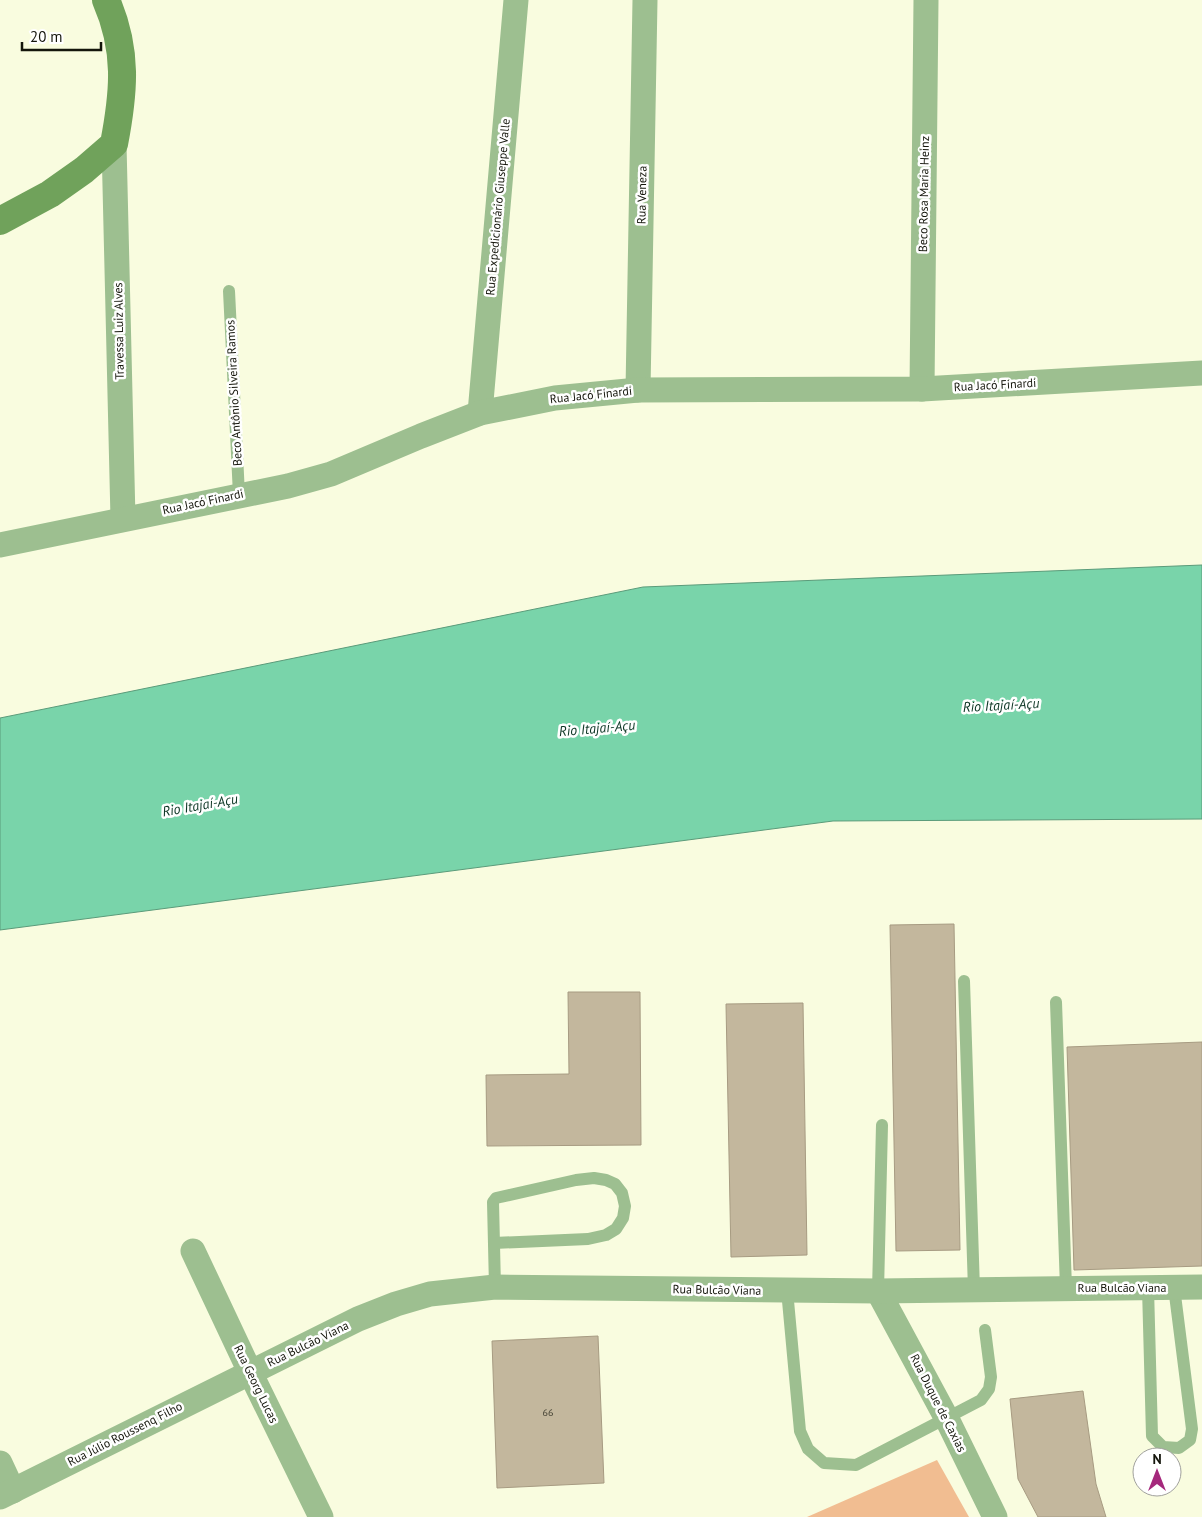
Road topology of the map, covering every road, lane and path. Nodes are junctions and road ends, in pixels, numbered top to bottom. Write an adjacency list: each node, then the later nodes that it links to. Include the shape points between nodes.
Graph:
1 (106, 0): 5 (street, via 119,37 122,63 122,94)
2 (516, 0): 11 (street, Rua Expedicionário Giuseppe Valle)
3 (646, 0): 10 (street, Rua Veneza)
4 (926, 0): 9 (street, Beco Rosa Maria Heinz)
5 (114, 144): 6 (street, via 50,194); 13 (street, Travessa Luiz Alves)
6 (0, 221)
7 (229, 291): 12 (lane, Beco Antônio Silveira Ramos)
8 (1202, 373): 9 (street, Rua Jacó Finardi)
9 (922, 389): 10 (street, Rua Jacó Finardi)
10 (638, 390): 11 (street, Rua Jacó Finardi, via 555,398)
11 (480, 413): 12 (street, Rua Jacó Finardi, via 331,474)
12 (239, 495): 13 (street, Rua Jacó Finardi)
13 (123, 519): 14 (street, Rua Jacó Finardi)
14 (0, 545)
15 (964, 981): 26 (lane)
16 (1056, 1002): 23 (lane)
17 (882, 1125): 27 (lane)
18 (494, 1243): 18 (lane, via 588,1239 606,1235 616,1229 623,1218 622,1193 615,1184 594,1178 502,1195 494,1202); 20 (lane)
19 (193, 1251): 29 (street, Rua Georg Lucas)
20 (495, 1287): 25 (street, Rua Bulcão Viana); 29 (street, Rua Bulcão Viana, via 430,1294 396,1304)
21 (1174, 1287): 22 (street, Rua Bulcão Viana); 24 (street, Rua Bulcão Viana); 24 (lane, via 1192,1429 1190,1440 1179,1448 1163,1447 1152,1436)
22 (1202, 1287)
23 (1066, 1288): 24 (street, Rua Bulcão Viana); 26 (street, Rua Bulcão Viana)
24 (1148, 1288)
25 (787, 1290): 27 (street, Rua Bulcão Viana); 30 (lane, via 800,1431 808,1449 824,1463 856,1466)
26 (974, 1290): 27 (street, Rua Bulcão Viana)
27 (878, 1291): 30 (street, Rua Duque de Caxias)
28 (985, 1330): 30 (lane, via 991,1377 988,1389 982,1400)
29 (250, 1372): 32 (street, Rua Júlio Roussenq Filho); 33 (street, Rua Georg Lucas)
30 (947, 1419): 34 (street, Rua Duque de Caxias)
31 (0, 1463): 32 (street)
32 (6, 1494)
33 (321, 1517)
34 (995, 1517)

